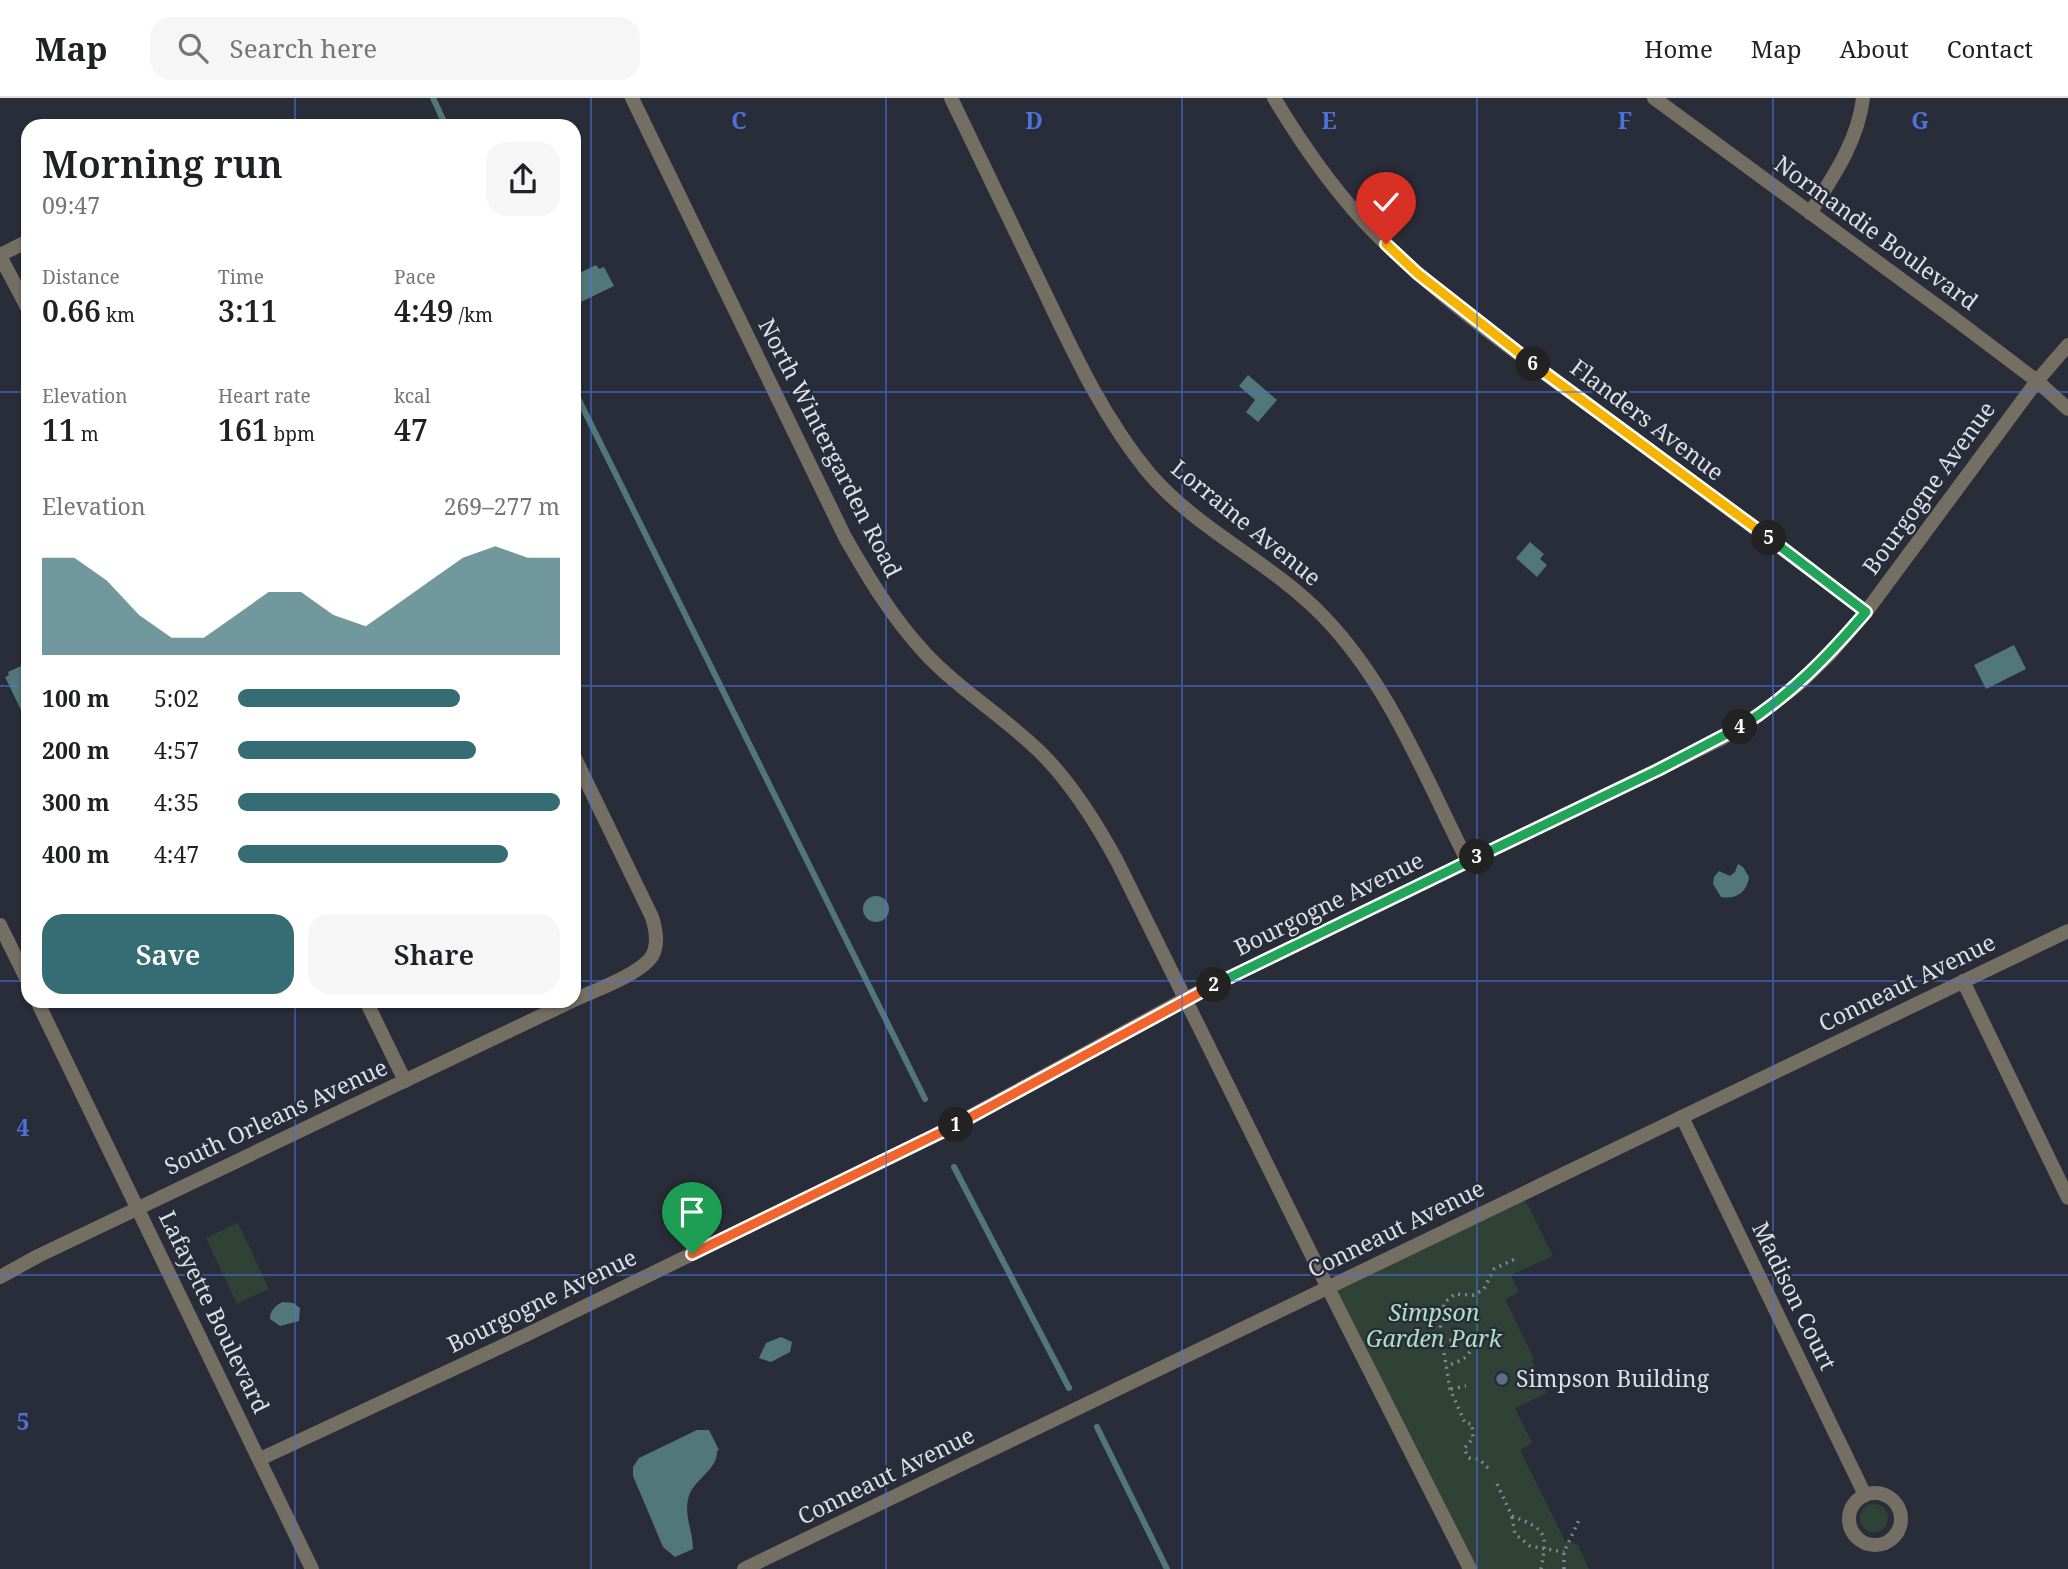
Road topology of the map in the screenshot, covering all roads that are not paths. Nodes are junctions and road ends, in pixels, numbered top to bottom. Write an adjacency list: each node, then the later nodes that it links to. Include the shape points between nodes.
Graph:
1 (632, 98): 21 (street, North Wintergarden Road, via 874,588 926,654 1042,754 1072,788 1118,863)
2 (951, 98): 15 (street, Lorraine Avenue, via 1082,369 1121,436 1182,507 1290,586 1352,649 1404,733)
3 (1274, 98): 13 (street, Flanders Avenue, via 1335,188 1417,273)
4 (1654, 98): 6 (street, Normandie Boulevard)
5 (1863, 98): 6 (street, via 1843,161)
6 (1810, 213): 11 (street, Normandie Boulevard)
7 (21, 244): 8 (street)
8 (0, 255): 9 (street)
9 (21, 296)
10 (2068, 345): 11 (street, Bourgogne Avenue)
11 (2037, 381): 12 (street, Normandie Boulevard); 13 (street, Bourgogne Avenue)
12 (2068, 409)
13 (1866, 612): 15 (street, Bourgogne Avenue, via 1830,654 1760,715 1691,754)
14 (581, 770): 20 (street, South Orleans Avenue, via 657,932 649,959)
15 (1468, 862): 21 (street, Bourgogne Avenue)
16 (0, 925): 18 (street)
17 (2068, 931): 19 (street, Conneaut Avenue)
18 (21, 968)
19 (1963, 981): 26 (street, Conneaut Avenue); 27 (street)
20 (581, 997)
21 (1185, 999): 30 (street, North Wintergarden Road); 31 (street, Bourgogne Avenue, via 936,1135)
22 (40, 1008): 28 (street, Lafayette Boulevard)
23 (369, 1008): 25 (street)
24 (558, 1008): 25 (street, South Orleans Avenue)
25 (405, 1081): 28 (street, South Orleans Avenue)
26 (1682, 1116): 30 (street, Conneaut Avenue); 32 (street, Madison Court)
27 (2068, 1198)
28 (138, 1208): 29 (street, South Orleans Avenue); 31 (street, Lafayette Boulevard)
29 (0, 1277)
30 (1328, 1288): 34 (street, Conneaut Avenue); 35 (street, North Wintergarden Road)
31 (260, 1460): 33 (street, Lafayette Boulevard)
32 (1865, 1495)
33 (312, 1569)
34 (744, 1569)
35 (1470, 1569)

